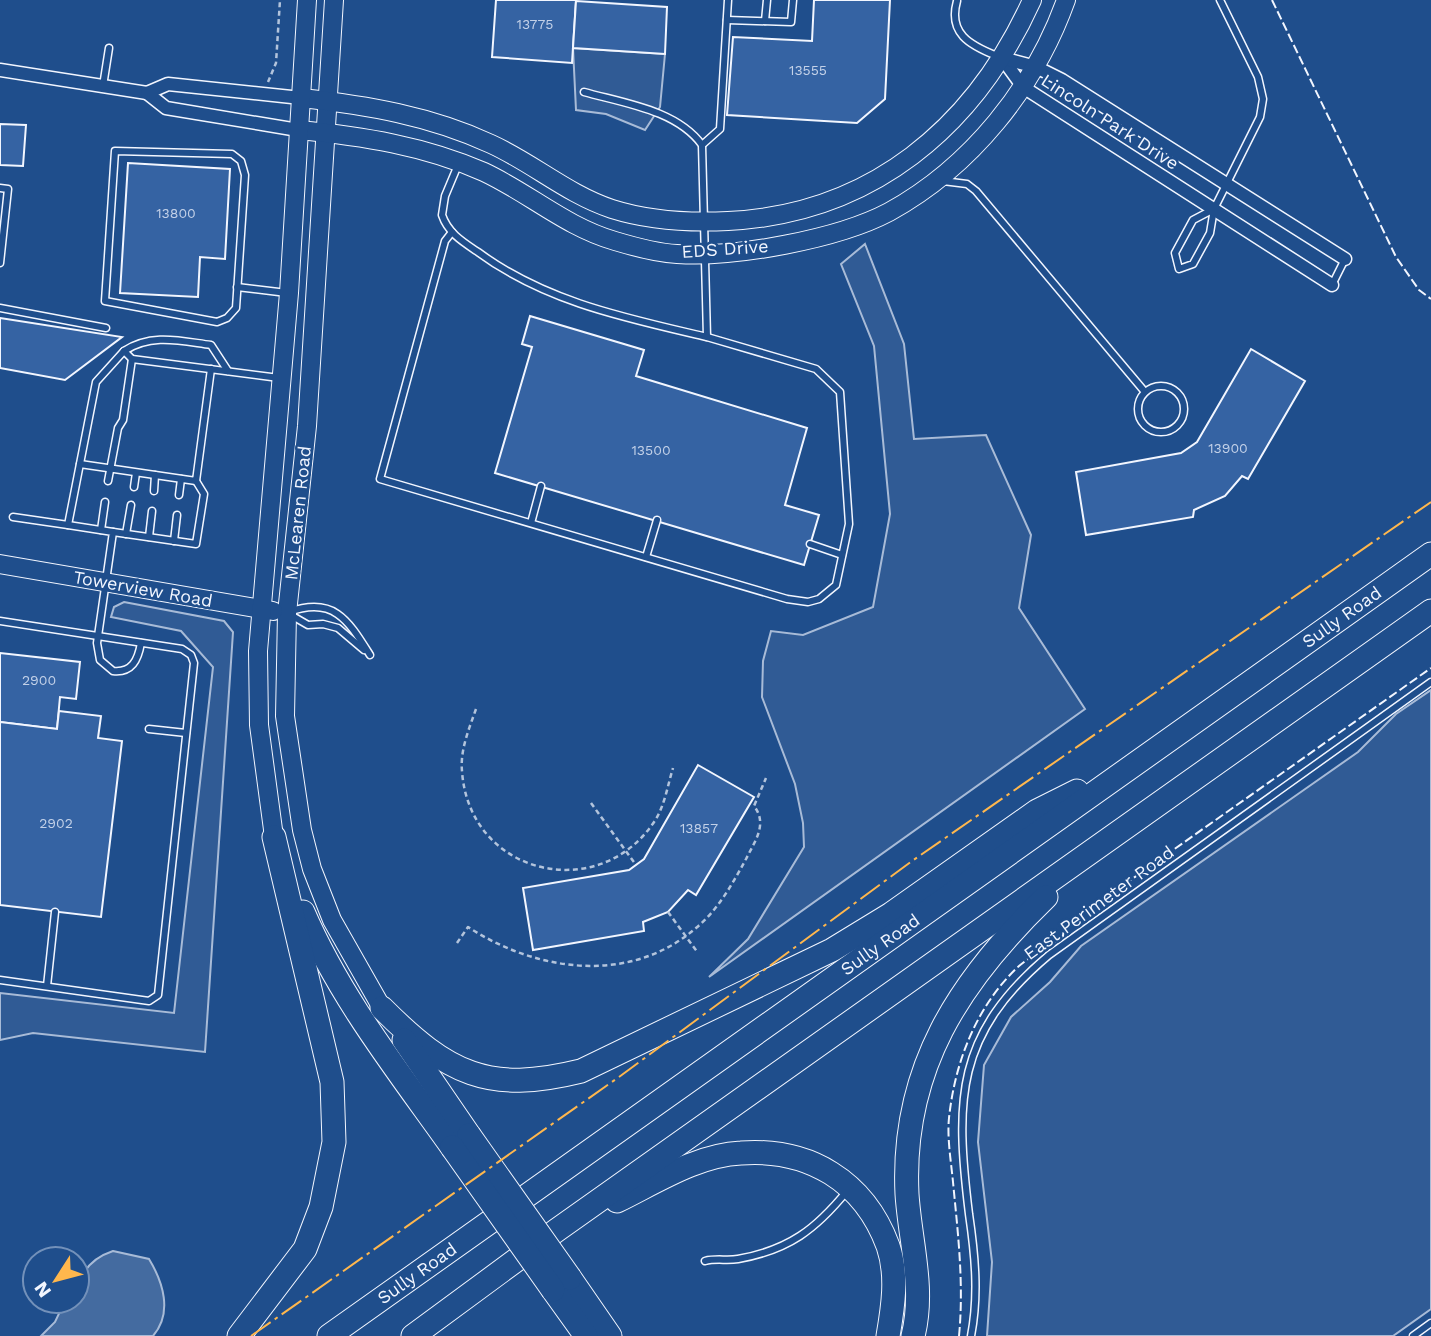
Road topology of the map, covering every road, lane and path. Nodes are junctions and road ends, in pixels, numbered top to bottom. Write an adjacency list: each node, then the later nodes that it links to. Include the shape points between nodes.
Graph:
1 (280, 0): 21 (path, via 276,63)
2 (307, 0): 22 (street, McLearen Road)
3 (334, 0): 23 (street, McLearen Road)
4 (728, 0): 11 (lane)
5 (767, 0): 12 (lane)
6 (793, 0): 12 (lane, via 791,22)
7 (1032, 0): 14 (street, EDS Drive)
8 (1066, 0): 15 (street, EDS Drive)
9 (1220, 0): 29 (lane, via 1258,77 1263,99 1260,117)
10 (957, 1): 14 (lane, via 953,18 959,32)
11 (727, 20): 12 (lane); 26 (lane, via 720,129)
12 (765, 21)
13 (110, 48): 17 (lane)
14 (1002, 58): 15 (street, Lincoln Park Drive); 18 (street, Lincoln Park Drive); 32 (street, EDS Drive, via 952,122 881,177 827,203 774,218)
15 (1036, 67): 18 (street, EDS Drive); 29 (street, Lincoln Park Drive)
16 (0, 70): 17 (street)
17 (103, 86): 20 (street)
18 (1023, 87): 28 (street, EDS Drive, via 972,149); 31 (street, Lincoln Park Drive)
19 (584, 92): 26 (lane, via 656,112 695,135)
20 (147, 93): 21 (street, via 168,85); 24 (street, via 166,108)
21 (266, 95): 22 (street)
22 (301, 98): 23 (street, EDS Drive); 24 (street, McLearen Road)
23 (328, 101): 25 (street, McLearen Road); 32 (street, EDS Drive, via 400,113 460,130 577,195 615,209 669,221)
24 (299, 130): 25 (street, EDS Drive); 39 (street, McLearen Road)
25 (325, 132): 27 (street, EDS Drive, via 403,145); 81 (street, McLearen Road, via 307,426)
26 (702, 145): 32 (lane)
27 (459, 162): 33 (lane, via 442,206); 34 (street, EDS Drive, via 584,230 644,248)
28 (931, 182): 34 (street, EDS Drive, via 888,212 840,230 759,249); 48 (lane, via 967,184 984,200)
29 (1227, 183): 31 (lane); 35 (street, Lincoln Park Drive)
30 (0, 188): 36 (lane, via 8,189)
31 (1214, 209): 31 (lane, via 1193,220 1175,253 1179,269 1193,264 1210,233); 37 (street, Lincoln Park Drive)
32 (704, 222): 34 (lane)
33 (452, 232): 42 (lane, via 548,294); 66 (lane, via 445,241 380,479)
34 (705, 253): 42 (lane)
35 (1345, 259): 37 (lane)
36 (0, 263)
37 (1332, 285)
38 (237, 287): 38 (lane, via 236,308 217,322 105,301 115,151 237,157 245,175); 39 (lane)
39 (289, 293): 47 (street, McLearen Road)
40 (0, 309): 41 (lane)
41 (106, 328)
42 (707, 337): 75 (lane, via 817,369 840,392 849,524)
43 (124, 351): 44 (lane); 46 (lane, via 153,338 211,345); 49 (lane, via 96,382)
44 (132, 359): 45 (lane); 50 (lane)
45 (211, 369): 46 (lane); 55 (lane)
46 (228, 371): 47 (lane)
47 (280, 379): 79 (street, McLearen Road)
48 (1145, 392): 48 (lane, via 1138,412 1148,428 1166,431 1180,422 1184,410 1179,394 1164,386)
49 (80, 464): 50 (lane); 67 (lane)
50 (110, 468): 51 (lane); 54 (lane)
51 (136, 473): 52 (lane); 57 (lane)
52 (155, 475): 53 (lane); 58 (lane)
53 (181, 479): 55 (lane); 59 (lane)
54 (108, 481)
55 (196, 481): 72 (lane, via 204,494 196,544)
56 (541, 486): 66 (lane)
57 (134, 487)
58 (154, 491)
59 (179, 495)
60 (105, 502): 68 (lane)
61 (131, 505): 70 (lane)
62 (152, 511): 71 (lane)
63 (177, 515): 72 (lane)
64 (13, 517): 67 (lane)
65 (657, 520): 76 (lane)
66 (531, 523): 76 (lane)
67 (68, 525): 68 (lane)
68 (101, 530): 69 (lane)
69 (113, 532): 70 (lane); 78 (lane)
70 (126, 534): 71 (lane)
71 (149, 537): 72 (lane)
72 (174, 541)
73 (810, 544): 75 (lane)
74 (1431, 554): 89 (highway, Sully Road)
75 (842, 555): 76 (lane, via 836,584 808,603)
76 (646, 557)
77 (0, 564): 78 (street, Towerview Road)
78 (105, 583): 79 (street, Towerview Road); 83 (lane)
79 (261, 609): 81 (street, Towerview Road); 93 (street, McLearen Road, via 259,725)
80 (1431, 611): 94 (highway)
81 (287, 613): 81 (lane, via 308,625 338,628 370,655 347,621 333,611 307,606); 104 (street, McLearen Road, via 285,716 302,830 332,920)
82 (0, 621): 83 (lane)
83 (99, 636): 84 (lane); 84 (lane, via 100,660 118,671 135,662)
84 (141, 643): 88 (lane, via 182,649 193,659)
85 (1431, 682): 120 (lane, East Perimeter Road, via 1049,955 1009,992 992,1016 972,1056 961,1113 976,1287)
86 (476, 709): 95 (path, via 463,753 464,786 475,817 496,843 524,863 571,871 605,863)
87 (149, 729): 88 (lane)
88 (186, 733): 103 (lane, via 158,995 149,1001)
89 (1147, 756): 104 (highway, via 1037,811 832,950 581,1070 545,1080 510,1082 470,1074 434,1055); 114 (highway, Sully Road)
90 (673, 768): 95 (path, via 658,816)
91 (766, 778): 99 (path, via 754,806 761,819 753,845 717,905)
92 (591, 803): 95 (path)
93 (274, 837): 105 (highway, via 321,954 352,1006); 113 (highway, via 332,1082 334,1142 321,1207 305,1249)
94 (1105, 842): 107 (highway); 109 (highway, via 1005,939 947,1016 922,1070 907,1138)
95 (626, 852): 96 (path)
96 (636, 865)
97 (55, 912): 103 (lane)
98 (668, 912): 99 (path)
99 (687, 936): 100 (path, via 643,959 609,965 558,965 511,949 468,927); 101 (path)
100 (457, 943)
101 (698, 953)
102 (0, 980): 103 (lane)
103 (47, 986)
104 (382, 1008): 105 (highway)
105 (461, 1141): 111 (highway, bridge)
106 (851, 1186): 107 (highway, via 816,1163 776,1153 740,1153 699,1161); 108 (lane, via 822,1221 799,1237 741,1259); 110 (highway, via 876,1221)
107 (557, 1230): 115 (highway)
108 (705, 1261)
109 (915, 1261): 110 (lane); 119 (highway, via 919,1293)
110 (892, 1265): 118 (highway, via 894,1301)
111 (562, 1284): 116 (highway); 117 (highway)
112 (1431, 1323): 121 (lane)
113 (239, 1336)
114 (329, 1336)
115 (413, 1336)
116 (586, 1336)
117 (610, 1336)
118 (888, 1336)
119 (913, 1336)
120 (971, 1336)
121 (1413, 1336)

